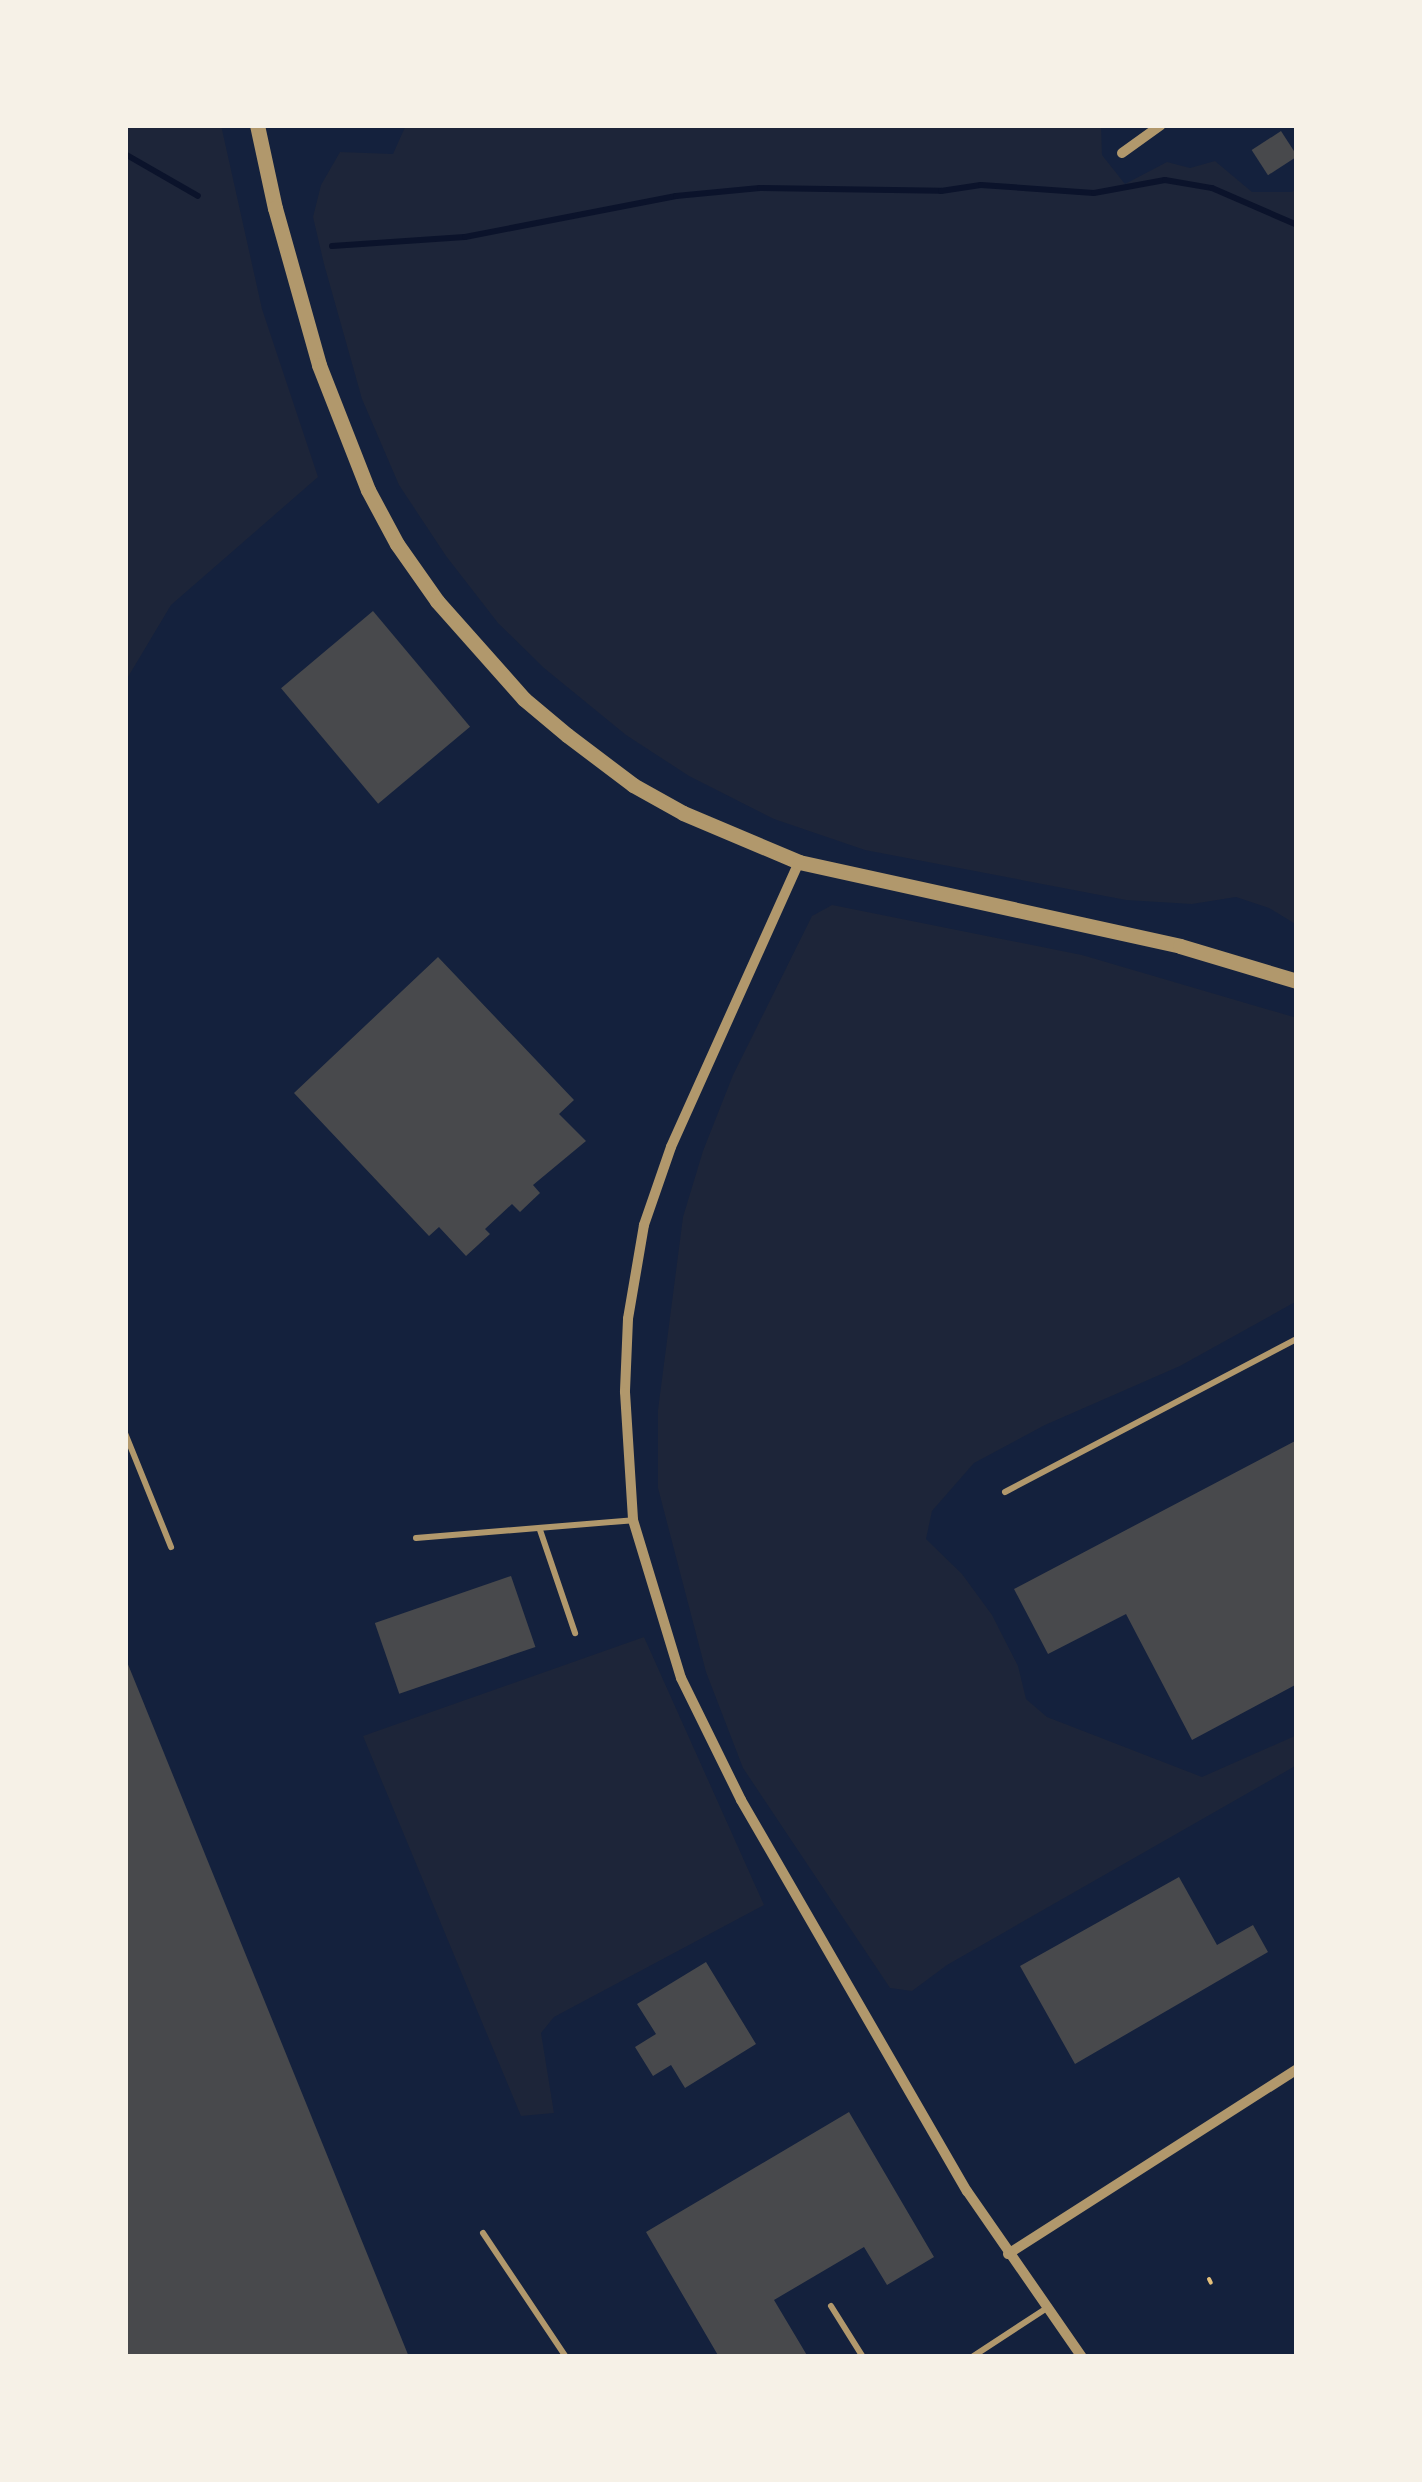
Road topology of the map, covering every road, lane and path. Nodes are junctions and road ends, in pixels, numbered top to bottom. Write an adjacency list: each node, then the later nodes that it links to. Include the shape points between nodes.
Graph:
1 (258, 125): 4 (street, via 274,208 342,433 396,544 437,601 524,699 602,763 684,813)
2 (1161, 125): 3 (street)
3 (1122, 153)
4 (799, 862): 5 (street, via 1180,946); 9 (street, via 671,1147 644,1225 628,1319 625,1392)
5 (1297, 981)
6 (1297, 1339): 8 (lane)
7 (125, 1433): 12 (lane)
8 (1006, 1492)
9 (633, 1520): 10 (lane); 16 (street, via 681,1678 716,1754)
10 (540, 1530): 11 (lane); 13 (lane)
11 (416, 1538)
12 (171, 1548)
13 (575, 1633)
14 (1297, 2068): 16 (street)
15 (482, 2234): 19 (lane)
16 (1008, 2254): 18 (street)
17 (831, 2306): 20 (lane)
18 (1047, 2308): 21 (lane); 22 (street)
19 (566, 2357)
20 (863, 2357)
21 (972, 2357)
22 (1082, 2357)

